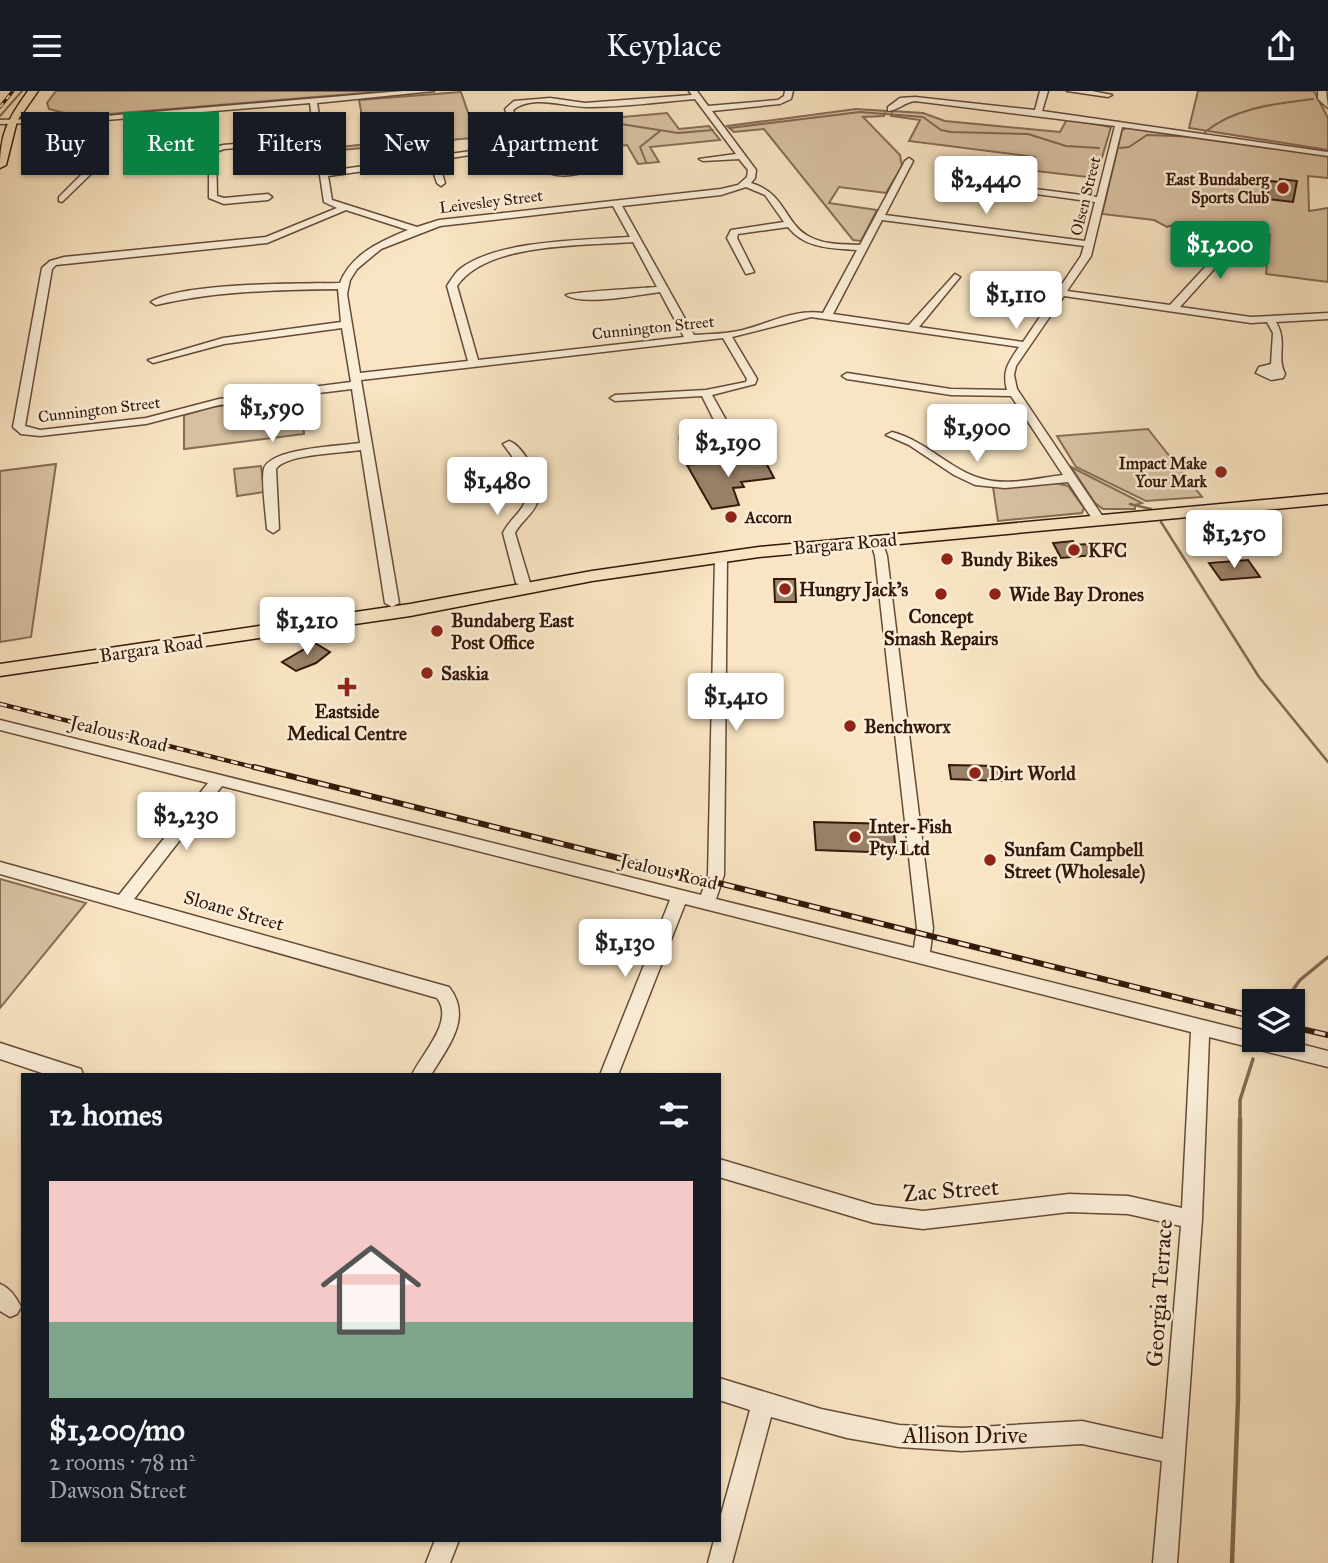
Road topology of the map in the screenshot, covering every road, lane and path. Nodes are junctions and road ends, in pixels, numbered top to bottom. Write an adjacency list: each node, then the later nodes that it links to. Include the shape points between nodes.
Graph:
1 (33, 91): 23 (main road)
2 (242, 91): 15 (street)
3 (430, 91): 13 (street)
4 (789, 91): 17 (street, via 780,101)
5 (903, 91): 12 (street)
6 (946, 91): 14 (street)
7 (1044, 91): 21 (street)
8 (1071, 91): 11 (street)
9 (1322, 91): 16 (street)
10 (696, 94): 17 (street); 20 (street, via 585,105 555,100 509,104)
11 (1108, 95)
12 (911, 99): 14 (street); 18 (street)
13 (313, 101): 15 (street); 19 (street)
14 (941, 101): 21 (street)
15 (244, 106): 22 (street)
16 (1328, 106)
17 (706, 109): 27 (street)
18 (891, 110)
19 (314, 112)
20 (510, 112)
21 (1038, 113): 24 (street)
22 (109, 117)
23 (6, 122): 30 (main road)
24 (1119, 125): 26 (street); 39 (street, Olsen Street)
25 (233, 147): 37 (street, via 214,149 211,154 214,201)
26 (1328, 154)
27 (742, 156): 28 (street); 36 (street, via 752,173)
28 (704, 159)
29 (909, 161): 42 (street)
30 (0, 165)
31 (995, 170): 39 (street, via 999,174 995,183 1002,187)
32 (86, 175): 38 (street)
33 (324, 175): 41 (street, via 328,202)
34 (439, 175): 35 (street)
35 (441, 183)
36 (746, 184): 40 (street, Leivesley Street, via 721,192); 43 (street, via 767,190)
37 (268, 197)
38 (62, 199)
39 (1100, 200): 46 (street, Olsen Street)
40 (616, 203): 44 (street, Leivesley Street, via 472,217); 45 (street)
41 (344, 208): 44 (street); 69 (street, Cunnington Street, via 274,238 50,262 19,424 22,434 146,421 219,402)
42 (879, 217): 46 (street); 47 (street)
43 (792, 224): 47 (street, via 810,240); 49 (street, via 730,232)
44 (416, 230): 51 (street, Leivesley Street, via 358,261)
45 (636, 239): 52 (street); 66 (street, via 503,253 464,268 452,286)
46 (1089, 244): 53 (street, Olsen Street)
47 (862, 248): 57 (street)
48 (1209, 250): 56 (street, via 1214,257 1212,266)
49 (749, 272)
50 (955, 277): 61 (street)
51 (342, 286): 55 (street, via 262,288); 60 (street)
52 (664, 289): 54 (street); 63 (street)
53 (1062, 293): 56 (street); 64 (street, Olsen Street)
54 (571, 296)
55 (156, 302)
56 (1172, 309): 59 (street)
57 (827, 315): 61 (street, Cunnington Street); 62 (street, Cunnington Street, via 796,315 757,330)
58 (1328, 316): 59 (street)
59 (1271, 321): 67 (street, via 1278,333)
60 (347, 324): 65 (street, via 223,341); 69 (street)
61 (912, 328): 64 (street, Cunnington Street)
62 (726, 335): 63 (street, Cunnington Street); 70 (street, via 753,381)
63 (690, 338): 66 (street, Cunnington Street)
64 (1025, 345): 71 (street, Olsen Street, via 1009,370)
65 (153, 360)
66 (474, 363): 69 (street, Cunnington Street)
67 (1276, 366)
68 (847, 376): 71 (street, via 951,392)
69 (356, 381): 76 (street)
70 (706, 393): 72 (street); 74 (street, via 719,425)
71 (1015, 393): 77 (street)
72 (615, 398)
73 (892, 435): 77 (street, via 911,439 978,482)
74 (684, 438)
75 (509, 444): 83 (street, via 522,458 532,496 509,533)
76 (367, 446): 80 (street, via 275,461 270,469); 84 (street)
77 (1072, 478): 79 (street)
78 (1328, 499): 79 (main road, Bargara Road)
79 (1099, 520): 81 (main road, Bargara Road)
80 (273, 529)
81 (876, 540): 82 (main road, Bargara Road); 92 (street, via 925,928)
82 (721, 557): 83 (main road, Bargara Road); 91 (street, via 716,875)
83 (523, 586): 84 (main road, Bargara Road)
84 (393, 608): 85 (main road, Bargara Road)
85 (1, 667)
86 (0, 725): 87 (street, Jealous Road)
87 (219, 779): 89 (street, Jealous Road); 90 (street)
88 (0, 867): 90 (street, Sloane Street)
89 (680, 895): 91 (street, Jealous Road); 98 (street)
90 (123, 901): 97 (street, Sloane Street, via 443,992 451,1002 449,1025)
91 (707, 902): 92 (street, Jealous Road)
92 (921, 955): 93 (street, Jealous Road)
93 (1200, 1026): 95 (street, Jealous Road); 100 (street, Georgia Terrace)
94 (2, 1056): 96 (street)
95 (1328, 1059)
96 (66, 1073)
97 (423, 1073)
98 (610, 1073)
99 (721, 1169): 100 (street, Zac Street, via 904,1220 1069,1203 1128,1205)
100 (1192, 1219): 103 (street, Georgia Terrace)
101 (721, 1390): 102 (street, Allison Drive)
102 (763, 1404): 103 (street, Allison Drive, via 885,1434 971,1440 1070,1432); 106 (street)
103 (1173, 1453): 107 (street, Georgia Terrace)
104 (446, 1542): 105 (street)
105 (438, 1563)
106 (720, 1563)
107 (1165, 1563)

